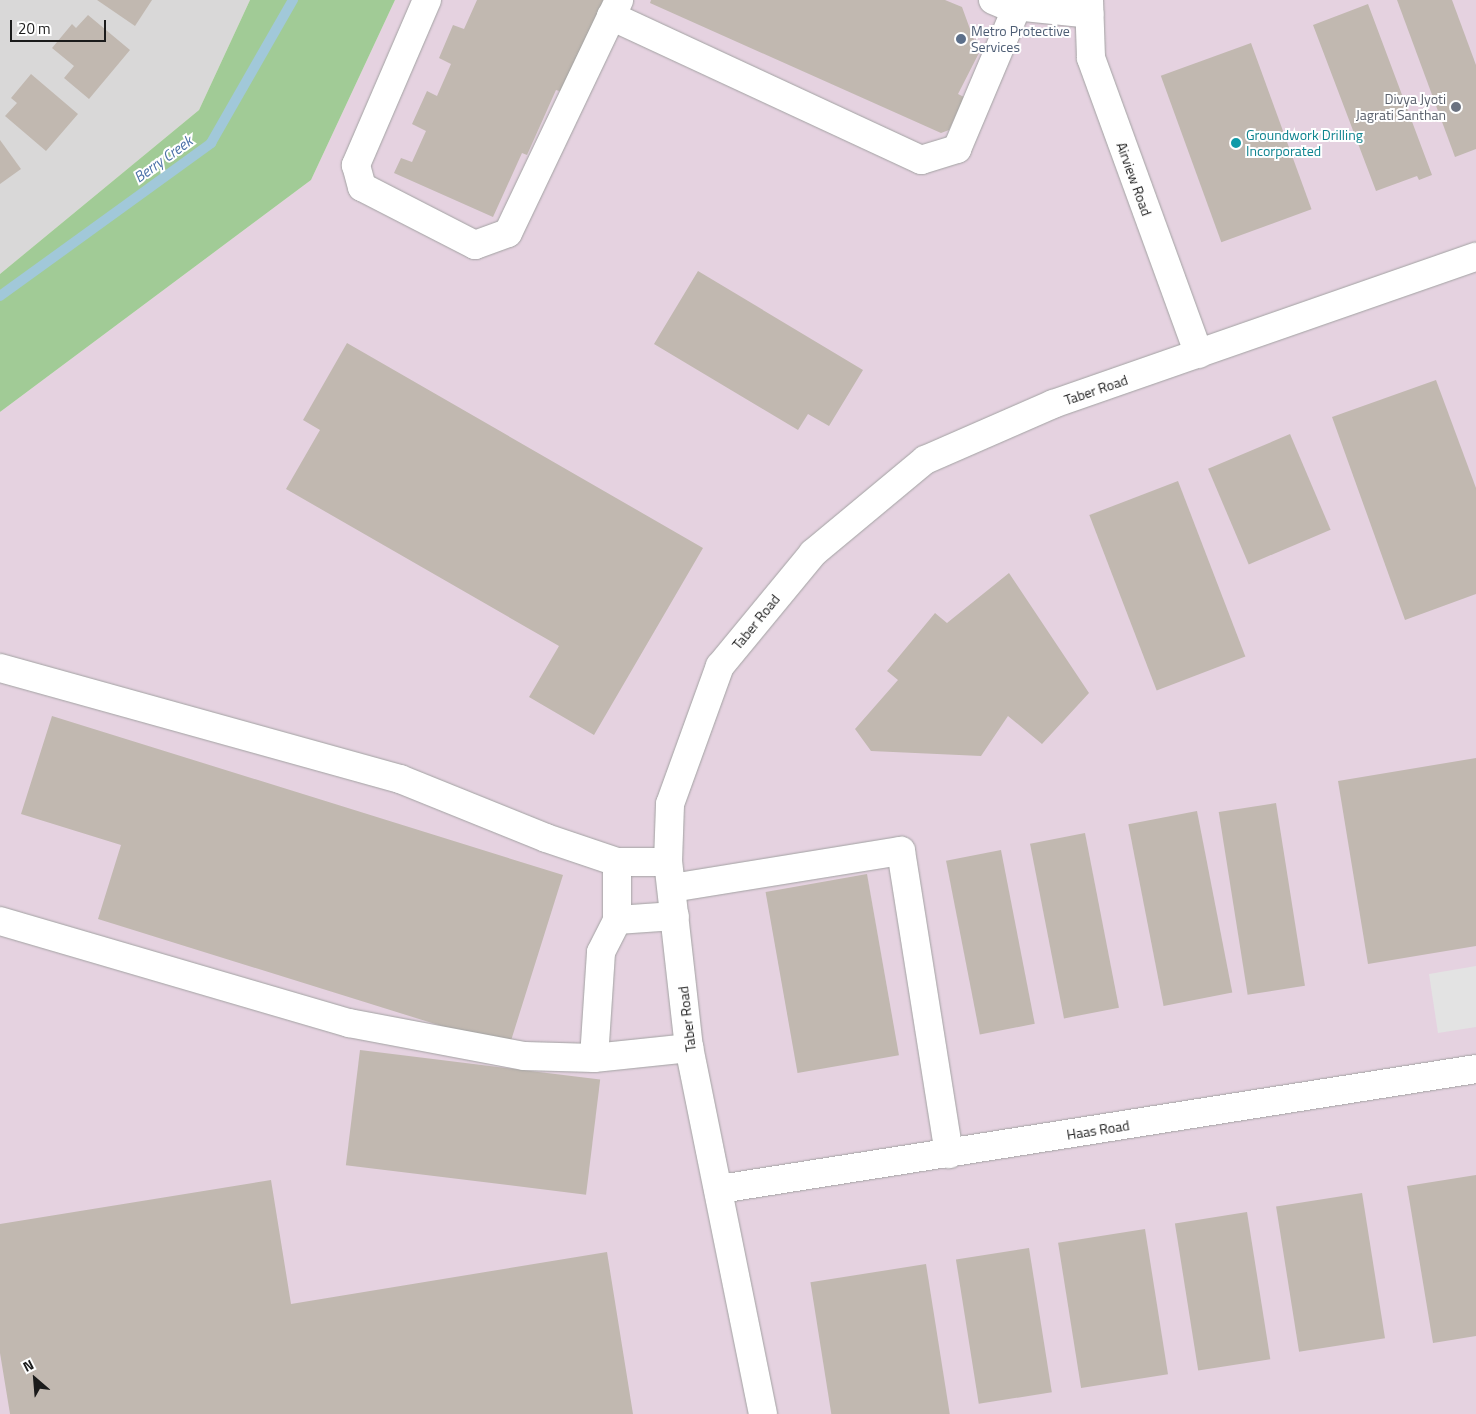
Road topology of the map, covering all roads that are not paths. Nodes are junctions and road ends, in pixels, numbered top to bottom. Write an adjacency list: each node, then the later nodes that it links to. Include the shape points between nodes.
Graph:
1 (427, 0): 4 (street, via 356,165 362,187 475,245 508,233)
2 (1005, 3): 3 (street); 4 (street, via 957,149 921,160)
3 (1089, 7): 6 (street, Airview Road, via 1091,58)
4 (615, 8)
5 (1476, 257): 6 (street, Taber Road)
6 (1199, 354): 9 (street, Taber Road, via 1053,404 925,460 813,553 720,666 670,804)
7 (0, 668): 8 (street, via 400,779 546,838)
8 (617, 862): 9 (street); 11 (street)
9 (670, 875): 10 (street, Taber Road); 16 (street, via 900,851)
10 (675, 916): 11 (street); 13 (street, Taber Road)
11 (617, 920): 14 (street, via 601,952)
12 (0, 921): 14 (street, via 349,1023 524,1056)
13 (689, 1048): 14 (street); 17 (street, Taber Road)
14 (594, 1058)
15 (1476, 1069): 16 (street, Haas Road)
16 (949, 1154): 17 (street, Haas Road)
17 (720, 1189): 18 (street, Taber Road)
18 (763, 1414)

